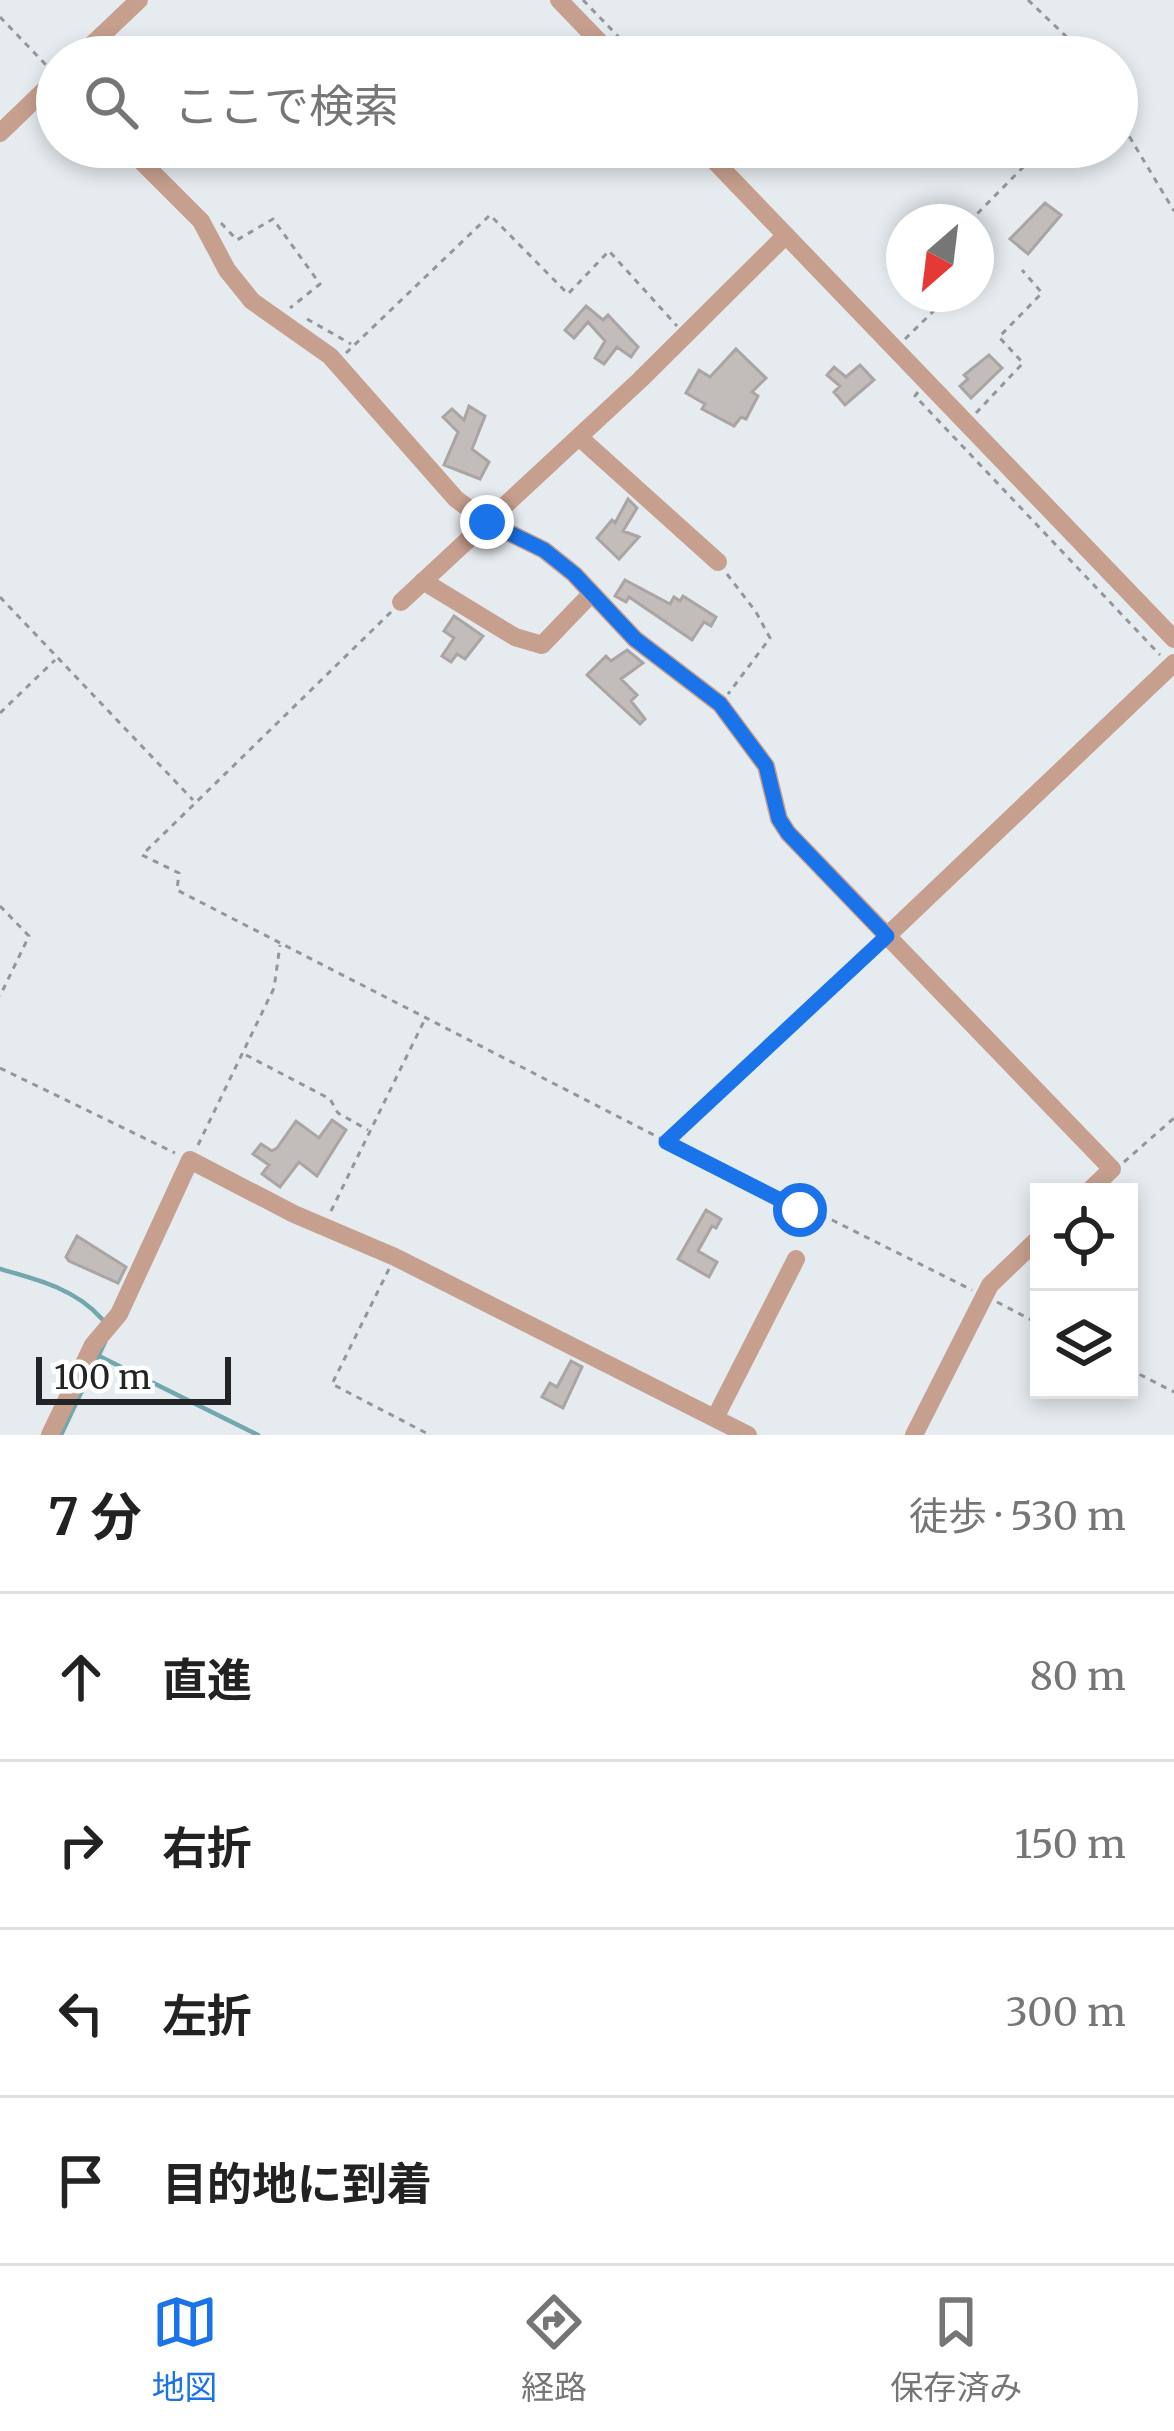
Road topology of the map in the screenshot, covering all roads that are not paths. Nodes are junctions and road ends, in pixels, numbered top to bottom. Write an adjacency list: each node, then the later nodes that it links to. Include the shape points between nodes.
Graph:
1 (139, 0): 3 (street)
2 (559, 0): 4 (street)
3 (101, 36)
4 (594, 36)
5 (36, 98): 6 (street)
6 (0, 133)
7 (148, 168): 11 (street, via 200,221 252,301 336,362 456,499)
8 (721, 168): 9 (street)
9 (786, 235): 10 (street); 16 (street)
10 (579, 437): 11 (street); 12 (street)
11 (487, 522): 13 (street); 14 (street, via 544,550)
12 (718, 562)
13 (423, 581): 14 (street, via 542,645); 15 (street)
14 (591, 594): 18 (street, via 720,704 766,766 788,833)
15 (401, 602)
16 (1174, 639)
17 (1172, 664): 18 (street)
18 (887, 936): 19 (street, via 1112,1169)
19 (1097, 1183)
20 (1030, 1247): 25 (street, via 990,1285)
21 (796, 1259): 22 (street)
22 (715, 1418): 23 (street, via 190,1160 119,1315 93,1345); 24 (street)
23 (50, 1435)
24 (748, 1435)
25 (914, 1435)

